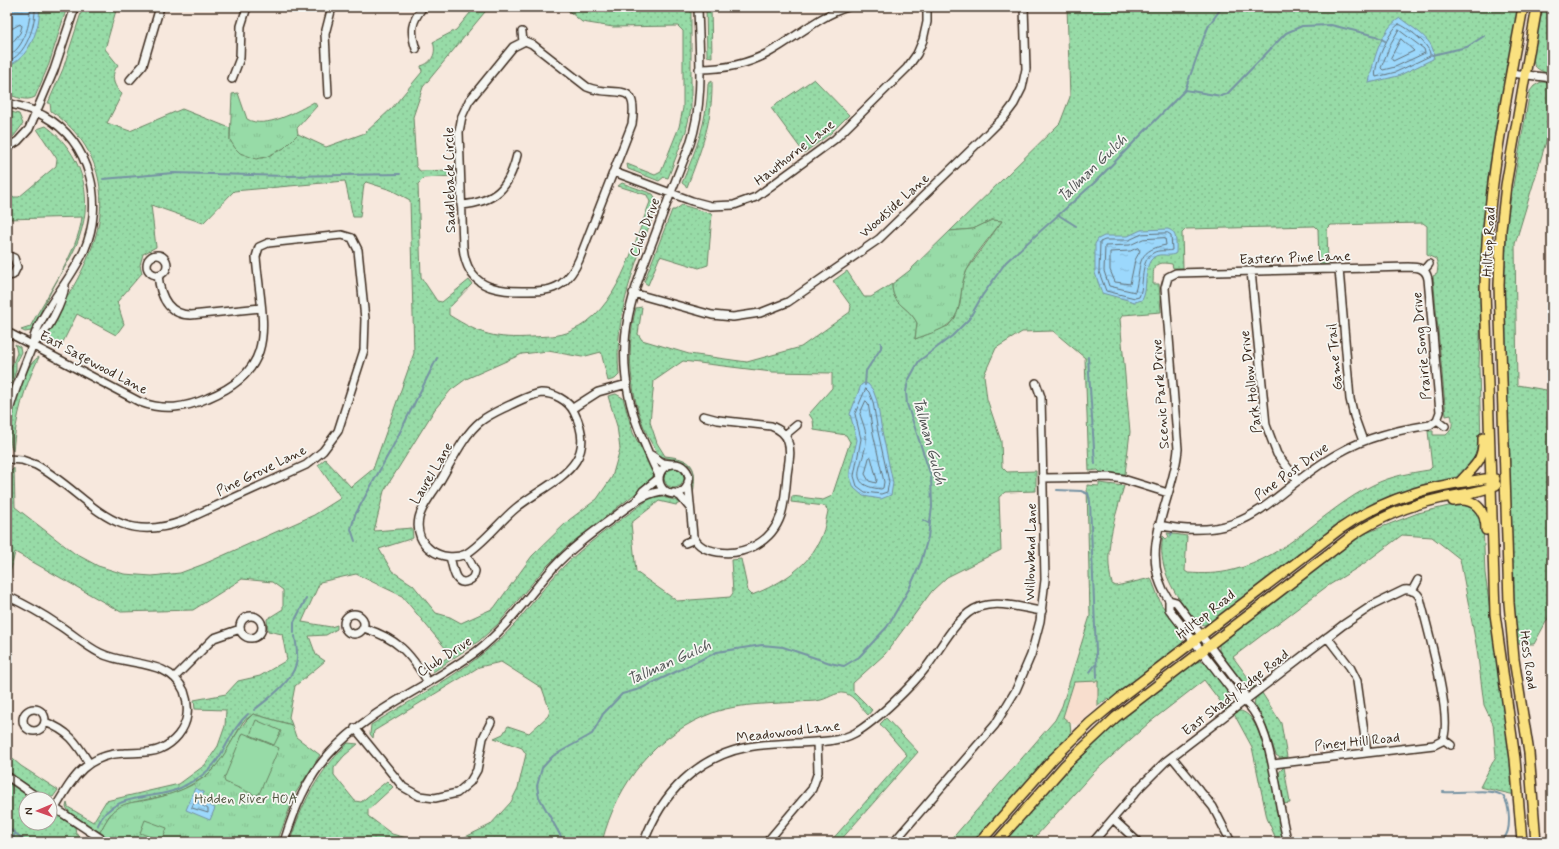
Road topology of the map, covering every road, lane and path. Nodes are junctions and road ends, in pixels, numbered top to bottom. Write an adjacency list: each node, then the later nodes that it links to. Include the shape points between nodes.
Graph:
1 (75, 7): 25 (street, via 57,62)
2 (160, 7): 20 (street, via 143,65)
3 (247, 7): 19 (street, via 241,26 240,58)
4 (332, 7): 22 (street, via 325,34)
5 (422, 7): 14 (street, via 414,18 411,29)
6 (698, 7): 15 (street, Club Drive)
7 (848, 7): 15 (street, via 821,18 760,57 728,67)
8 (927, 7): 29 (street, Hawthorne Lane, via 923,40 907,68 835,139 774,185 751,200 722,206 706,205)
9 (1024, 7): 41 (street, Woodside Lane, via 1026,70 1022,88 1014,104 979,142 879,239 788,302 760,313 734,317 712,315)
10 (1523, 7): 16 (main road, Hilltop Road)
11 (1537, 7): 17 (main road, Hilltop Road)
12 (522, 32): 13 (street)
13 (523, 42): 23 (street, via 532,44 587,87 624,92); 30 (street, Saddleback Circle, via 515,45 509,52 469,101 462,116 459,140)
14 (416, 49)
15 (699, 70): 29 (street, Club Drive, via 697,119)
16 (1511, 73): 17 (street); 45 (main road, Hilltop Road, via 1487,229)
17 (1525, 75): 18 (street); 64 (main road, Hilltop Road, via 1507,181 1500,253)
18 (1552, 78)
19 (232, 79)
20 (130, 80)
21 (635, 90): 23 (street)
22 (328, 94)
23 (629, 95): 28 (street, Saddleback Circle, via 633,108 632,124)
24 (7, 102): 25 (street)
25 (36, 112): 26 (street, via 22,138); 44 (street, via 59,126 78,147 87,166 92,188 93,212 84,251 65,285 56,294 34,336)
26 (7, 148)
27 (517, 155): 30 (street, via 511,175 499,192 483,202)
28 (614, 172): 29 (street, Hawthorne Lane); 30 (street, Saddleback Circle, via 575,268 561,283 546,290 500,291 478,280 470,269 464,252)
29 (671, 193): 41 (street, Club Drive)
30 (461, 205)
31 (252, 243): 32 (street)
32 (259, 247): 42 (street, East Sagewood Lane, via 256,257); 57 (street, Pine Grove Lane, via 268,243 354,235 358,250 365,318 364,350 338,431 326,448 310,462 183,521 143,528 124,525 108,518 36,465)
33 (7, 255): 40 (street, via 14,258 17,268 13,275)
34 (1429, 264): 36 (street)
35 (1339, 269): 36 (street, Eastern Pine Lane, via 1416,267); 37 (street, Eastern Pine Lane); 55 (street, Game Trail, via 1350,399)
36 (1424, 270): 51 (street, Prairie Song Drive, via 1428,278 1440,413)
37 (1251, 271): 39 (street, Eastern Pine Lane); 62 (street, Park Hollow Drive, via 1265,420 1276,452)
38 (158, 275): 42 (street, via 164,299 180,314)
39 (1165, 275): 69 (street, Scenic Park Drive, via 1178,442 1176,464)
40 (7, 276)
41 (633, 293): 47 (street, Club Drive, via 625,332 624,359)
42 (261, 308): 44 (street, East Sagewood Lane, via 262,340 258,356 250,370 228,389 184,406 164,408 140,402)
43 (7, 332): 44 (street, East Sagewood Lane)
44 (33, 344): 50 (street, via 16,384)
45 (1487, 362): 61 (main road, Hilltop Road); 63 (main road, via 1481,372 1483,451 1477,465)
46 (1036, 383): 60 (street, Willowbend Lane, via 1041,397)
47 (627, 384): 48 (street, via 598,392); 56 (street, Club Drive, via 635,418)
48 (573, 408): 76 (street, via 581,435 579,453 572,466 565,474 516,508); 77 (street, Laurel Lane, via 553,394 532,395 487,416 472,430 425,504 419,518 420,534 425,545 437,554)
49 (703, 416): 54 (street, via 771,426)
50 (7, 420)
51 (1437, 420): 53 (street); 55 (street, Pine Post Drive, via 1430,425 1400,430)
52 (797, 426): 54 (street)
53 (1445, 426)
54 (785, 435): 74 (street, via 790,447 783,507 772,532 754,546 733,552 706,549)
55 (1363, 441): 62 (street, Pine Post Drive, via 1336,454)
56 (651, 455): 58 (street); 59 (street, Club Drive)
57 (7, 458)
58 (671, 464): 59 (street, via 663,468); 65 (street, via 683,467)
59 (659, 477): 67 (street, via 661,486); 70 (street, Club Drive)
60 (1043, 478): 69 (street, via 1110,477); 83 (street, Willowbend Lane, via 1045,569)
61 (1490, 478): 63 (main road, Hilltop Road); 64 (main road, Hilltop Road); 66 (main road, Hilltop Road)
62 (1298, 481): 73 (street, Pine Post Drive, via 1256,513 1233,524 1203,530)
63 (1461, 481): 86 (main road, Hilltop Road, via 1398,498 1358,517)
64 (1504, 481): 66 (main road, Hilltop Road); 121 (main road, Hess Road, via 1510,617 1529,753)
65 (688, 482): 68 (street, via 682,491); 71 (street)
66 (1491, 488): 72 (main road, Hilltop Road, via 1428,501); 79 (main road, Hess Road)
67 (666, 491): 68 (street); 70 (street, Club Drive, via 659,491)
68 (674, 493): 71 (street)
69 (1168, 493): 73 (street, Scenic Park Drive)
70 (637, 500): 92 (street, Club Drive, via 567,554 488,642)
71 (690, 508): 74 (street)
72 (1404, 509): 79 (main road, via 1417,510 1461,500 1471,501 1477,505 1486,520 1487,570); 89 (main road, Hilltop Road, via 1352,535)
73 (1158, 525): 82 (street, Scenic Park Drive, via 1155,563 1159,581)
74 (695, 539): 75 (street)
75 (685, 543)
76 (466, 554): 77 (street); 77 (street, via 475,571 467,582 456,578)
77 (450, 557)
78 (1418, 580): 80 (street)
79 (1494, 580): 120 (main road, Hess Road, via 1499,651 1517,772)
80 (1412, 591): 87 (street, East Shady Ridge Road, via 1404,590 1379,602); 97 (street, via 1420,598 1438,670 1446,730)
81 (7, 596): 91 (street, via 46,616 100,652 122,661 162,669)
82 (1169, 600): 86 (street, via 1176,602); 88 (street, Scenic Park Drive, via 1169,609)
83 (1042, 611): 98 (street, Meadowood Lane, via 998,604 980,606 972,610 960,621 919,676 874,719 850,736); 113 (street, Willowbend Lane, via 1028,663 1001,715 981,742)
84 (364, 628): 92 (street, via 382,634 402,647)
85 (240, 629): 91 (street, via 214,638)
86 (1202, 635): 88 (main road, Hilltop Road); 89 (street)
87 (1327, 637): 93 (street, East Shady Ridge Road); 100 (street, via 1350,667 1357,681)
88 (1194, 641): 90 (street); 114 (main road, Hilltop Road, via 1085,727 1053,759)
89 (1209, 645): 90 (main road, Hilltop Road); 93 (street, via 1244,691)
90 (1201, 651): 93 (street, via 1237,697); 115 (main road, Hilltop Road, via 1128,707 1089,741)
91 (175, 677): 102 (street, via 185,693 188,711 184,726 174,739 157,750 112,754)
92 (428, 682): 96 (street, Club Drive)
93 (1244, 700): 101 (street, East Shady Ridge Road); 103 (street, via 1264,733)
94 (45, 722): 102 (street, via 69,735)
95 (491, 722): 96 (street, via 483,738 478,770 470,782 457,793 435,798 419,796 403,787)
96 (355, 728): 110 (street, Club Drive, via 328,755 308,782)
97 (1443, 739): 99 (street); 100 (street, Piney Hill Road, via 1436,744)
98 (817, 742): 111 (street, Meadowood Lane, via 747,748 722,755 706,763 690,774 667,798 654,818); 112 (street, via 818,772 812,789)
99 (1451, 745)
100 (1366, 753): 103 (street, Piney Hill Road)
101 (1172, 757): 108 (street, East Shady Ridge Road, via 1146,781); 118 (street, via 1213,808)
102 (89, 763): 106 (street)
103 (1273, 764): 119 (street)
104 (7, 776): 105 (street)
105 (29, 791)
106 (58, 799)
107 (58, 811): 109 (street)
108 (1114, 820): 116 (street, East Shady Ridge Road); 117 (street)
109 (106, 842)
110 (284, 842)
111 (644, 842)
112 (766, 842)
113 (894, 842)
114 (980, 842)
115 (997, 842)
116 (1093, 842)
117 (1138, 842)
118 (1231, 842)
119 (1288, 842)
120 (1522, 842)
121 (1536, 842)

